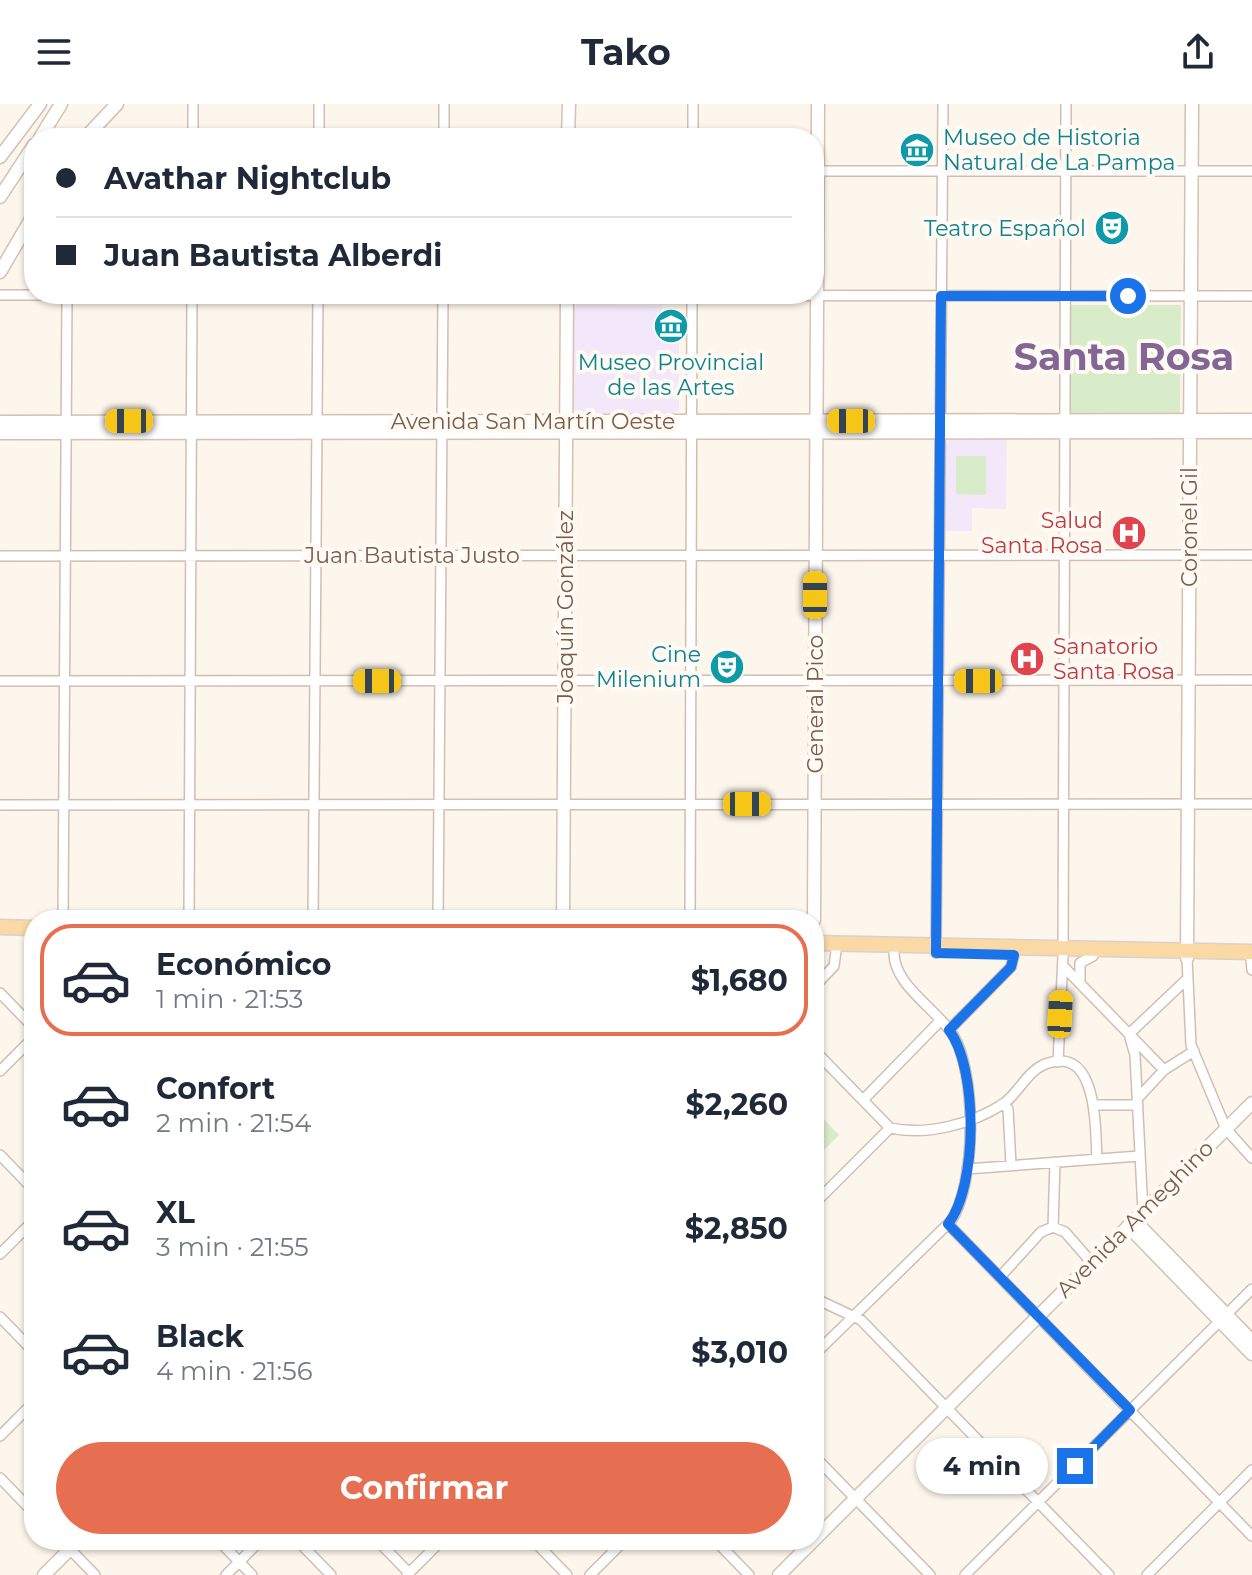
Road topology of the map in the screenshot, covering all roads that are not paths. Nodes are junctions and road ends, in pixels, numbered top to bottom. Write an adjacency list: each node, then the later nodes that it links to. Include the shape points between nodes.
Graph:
1 (40, 104): 21 (main road)
2 (61, 104): 13 (main road)
3 (117, 104): 14 (main road)
4 (193, 104): 15 (street)
5 (319, 104): 16 (street)
6 (444, 104): 17 (street)
7 (569, 104): 18 (main road)
8 (693, 104): 19 (street)
9 (818, 104): 20 (main road, General Pico)
10 (943, 104): 24 (street)
11 (1066, 104): 25 (street)
12 (1192, 104): 26 (main road, Coronel Gil)
13 (46, 128)
14 (94, 128)
15 (193, 128)
16 (319, 128)
17 (444, 128)
18 (568, 128)
19 (693, 128)
20 (817, 128)
21 (0, 157)
22 (24, 160): 28 (main road)
23 (824, 171): 24 (street)
24 (942, 171): 25 (street); 34 (street)
25 (1066, 171): 26 (street); 35 (street)
26 (1191, 171): 27 (street); 36 (main road, Coronel Gil)
27 (1252, 171)
28 (0, 197)
29 (24, 231): 30 (main road)
30 (0, 272)
31 (0, 295): 32 (street)
32 (24, 295)
33 (824, 296): 34 (street)
34 (941, 296): 35 (street); 49 (street)
35 (1065, 296): 36 (street); 50 (street)
36 (1191, 296): 37 (street); 51 (main road, Coronel Gil)
37 (1252, 296)
38 (67, 304): 52 (street)
39 (192, 304): 53 (street)
40 (318, 304): 54 (street)
41 (443, 304): 55 (street)
42 (567, 304): 56 (main road, Joaquín González)
43 (692, 304): 47 (street)
44 (817, 304): 48 (main road, General Pico)
45 (1252, 420): 51 (main road)
46 (0, 422): 52 (main road, Avenida San Martín Oeste)
47 (692, 426): 48 (main road, Avenida San Martín Oeste); 56 (main road, Avenida San Martín Oeste); 61 (street)
48 (816, 426): 49 (main road, Avenida San Martín Oeste); 62 (main road, General Pico)
49 (940, 426): 50 (main road, Avenida San Martín Oeste); 63 (street)
50 (1065, 426): 51 (main road, Avenida San Martín Oeste); 64 (street)
51 (1190, 426): 57 (main road); 65 (main road, Coronel Gil)
52 (66, 427): 53 (main road, Avenida San Martín Oeste); 58 (main road, Avenida San Martín Oeste); 68 (street)
53 (191, 427): 54 (main road, Avenida San Martín Oeste); 69 (street)
54 (317, 427): 55 (main road, Avenida San Martín Oeste); 70 (street)
55 (442, 427): 56 (main road, Avenida San Martín Oeste); 59 (street)
56 (566, 427): 60 (main road, Joaquín González)
57 (1252, 432)
58 (0, 433)
59 (440, 555): 60 (street, Juan Bautista Justo); 70 (street, Juan Bautista Justo); 78 (street)
60 (565, 555): 61 (street, Juan Bautista Justo); 79 (main road, Joaquín González)
61 (691, 555): 62 (street, Juan Bautista Justo); 80 (street)
62 (815, 555): 63 (street, Juan Bautista Justo); 81 (main road, General Pico)
63 (939, 555): 64 (street, Juan Bautista Justo); 82 (street)
64 (1065, 555): 65 (street, Juan Bautista Justo); 71 (street)
65 (1189, 555): 66 (street, Juan Bautista Justo); 72 (main road, Coronel Gil)
66 (1252, 555)
67 (0, 556): 68 (street, Juan Bautista Justo)
68 (65, 556): 69 (street, Juan Bautista Justo); 75 (street)
69 (191, 556): 70 (street, Juan Bautista Justo); 76 (street)
70 (316, 556): 77 (street)
71 (1064, 680): 72 (street); 82 (street); 88 (street)
72 (1189, 680): 73 (street); 89 (main road, Coronel Gil)
73 (1252, 680)
74 (0, 681): 75 (street)
75 (65, 681): 76 (street); 92 (street)
76 (190, 681): 77 (street); 93 (street)
77 (315, 681): 78 (street); 94 (street)
78 (440, 681): 79 (street); 83 (street)
79 (564, 681): 80 (street); 84 (main road, Joaquín González)
80 (691, 681): 81 (street); 85 (street)
81 (815, 681): 82 (street); 86 (main road, General Pico)
82 (938, 681): 87 (street)
83 (439, 804): 84 (street); 94 (street); 98 (street)
84 (563, 804): 85 (street); 99 (main road, Joaquín González)
85 (690, 804): 86 (street); 100 (street)
86 (814, 804): 87 (street); 101 (main road, General Pico)
87 (937, 804): 88 (street); 108 (street)
88 (1064, 804): 89 (street); 115 (street)
89 (1188, 804): 90 (street); 112 (main road, Coronel Gil)
90 (1252, 804)
91 (0, 805): 92 (street)
92 (64, 805): 93 (street); 95 (street)
93 (189, 805): 94 (street); 96 (street)
94 (314, 805): 97 (street)
95 (63, 910)
96 (189, 910)
97 (313, 910)
98 (438, 910)
99 (563, 910)
100 (690, 910)
101 (814, 910)
102 (0, 927): 103 (main road)
103 (24, 928)
104 (0, 935): 105 (main road)
105 (24, 935)
106 (824, 943): 107 (main road)
107 (910, 946): 108 (main road); 111 (main road)
108 (936, 950): 111 (main road); 113 (main road); 115 (main road)
109 (824, 951): 110 (main road)
110 (836, 951): 111 (main road); 118 (street, via 834,967)
111 (894, 952): 123 (street, via 896,969)
112 (1187, 954): 114 (main road); 115 (main road); 116 (main road); 119 (street)
113 (1014, 955): 115 (main road); 124 (street, via 1011,967)
114 (1093, 956): 115 (main road); 120 (street, via 1080,963)
115 (1063, 957): 120 (street); 129 (street)
116 (1252, 957): 117 (street)
117 (1252, 970)
118 (824, 977)
119 (1187, 979): 125 (street); 127 (street)
120 (1080, 981): 125 (street)
121 (0, 993): 122 (street)
122 (24, 1018)
123 (941, 1020): 124 (street); 132 (street)
124 (949, 1030): 137 (street, via 965,1067)
125 (1129, 1034): 130 (street); 133 (street)
126 (24, 1047): 131 (street)
127 (1194, 1051): 130 (street); 139 (street)
128 (824, 1060): 132 (street)
129 (1058, 1062): 135 (street, via 1038,1068); 136 (street, via 1085,1078)
130 (1164, 1070): 133 (street)
131 (0, 1071)
132 (863, 1100): 138 (street)
133 (1138, 1101): 136 (street); 141 (street)
134 (1252, 1103): 139 (main road, Avenida Ameghino)
135 (1002, 1104): 137 (street); 145 (street, via 1008,1109)
136 (1094, 1105): 143 (street)
137 (969, 1119): 138 (street, via 923,1130); 146 (street)
138 (890, 1128): 148 (street)
139 (1226, 1129): 142 (street); 149 (main road, Avenida Ameghino)
140 (0, 1155): 147 (street)
141 (1139, 1156): 143 (street); 149 (street)
142 (1252, 1158)
143 (1097, 1159): 144 (street)
144 (1055, 1162): 145 (street); 151 (street)
145 (1011, 1165): 146 (street)
146 (967, 1169): 150 (street, via 959,1206)
147 (24, 1180)
148 (824, 1194)
149 (1135, 1219): 154 (main road, Avenida Ameghino); 161 (main road)
150 (948, 1224): 155 (street); 160 (street)
151 (1053, 1227): 154 (street, via 1065,1232); 155 (street, via 1041,1232)
152 (24, 1230): 153 (street)
153 (0, 1254)
154 (1092, 1263): 158 (main road, Avenida Ameghino)
155 (1000, 1277): 158 (street)
156 (1252, 1289): 161 (street)
157 (824, 1303): 160 (street)
158 (1038, 1316): 166 (main road, Avenida Ameghino); 167 (street)
159 (0, 1317): 163 (street)
160 (852, 1318): 164 (street); 166 (street, via 861,1320)
161 (1223, 1318): 162 (main road); 165 (main road); 167 (street)
162 (1252, 1341)
163 (24, 1342)
164 (824, 1345)
165 (1252, 1354)
166 (946, 1408): 173 (main road, Avenida Ameghino); 174 (street)
167 (1130, 1410): 174 (street); 176 (street)
168 (24, 1412): 169 (street)
169 (0, 1436)
170 (824, 1466): 173 (street)
171 (1252, 1470): 176 (street)
172 (0, 1478): 175 (street)
173 (855, 1499): 177 (main road, Avenida Ameghino); 201 (street)
174 (1038, 1502): 202 (street); 203 (street)
175 (24, 1503)
176 (1220, 1503): 178 (street); 204 (street)
177 (824, 1530)
178 (1252, 1536)
179 (64, 1550): 192 (main road)
180 (75, 1550): 193 (street)
181 (228, 1550): 190 (street)
182 (251, 1550): 190 (street)
183 (307, 1550): 196 (street)
184 (386, 1550): 191 (street)
185 (432, 1550): 191 (street)
186 (543, 1550): 197 (street)
187 (615, 1550): 198 (street)
188 (725, 1550): 199 (street)
189 (804, 1550): 200 (main road, Avenida Ameghino)
190 (239, 1562): 194 (street); 195 (street)
191 (408, 1574)
192 (44, 1575)
193 (95, 1575)
194 (226, 1575)
195 (252, 1575)
196 (331, 1575)
197 (567, 1575)
198 (590, 1575)
199 (749, 1575)
200 (779, 1575)
201 (930, 1575)
202 (965, 1575)
203 (1109, 1575)
204 (1147, 1575)

